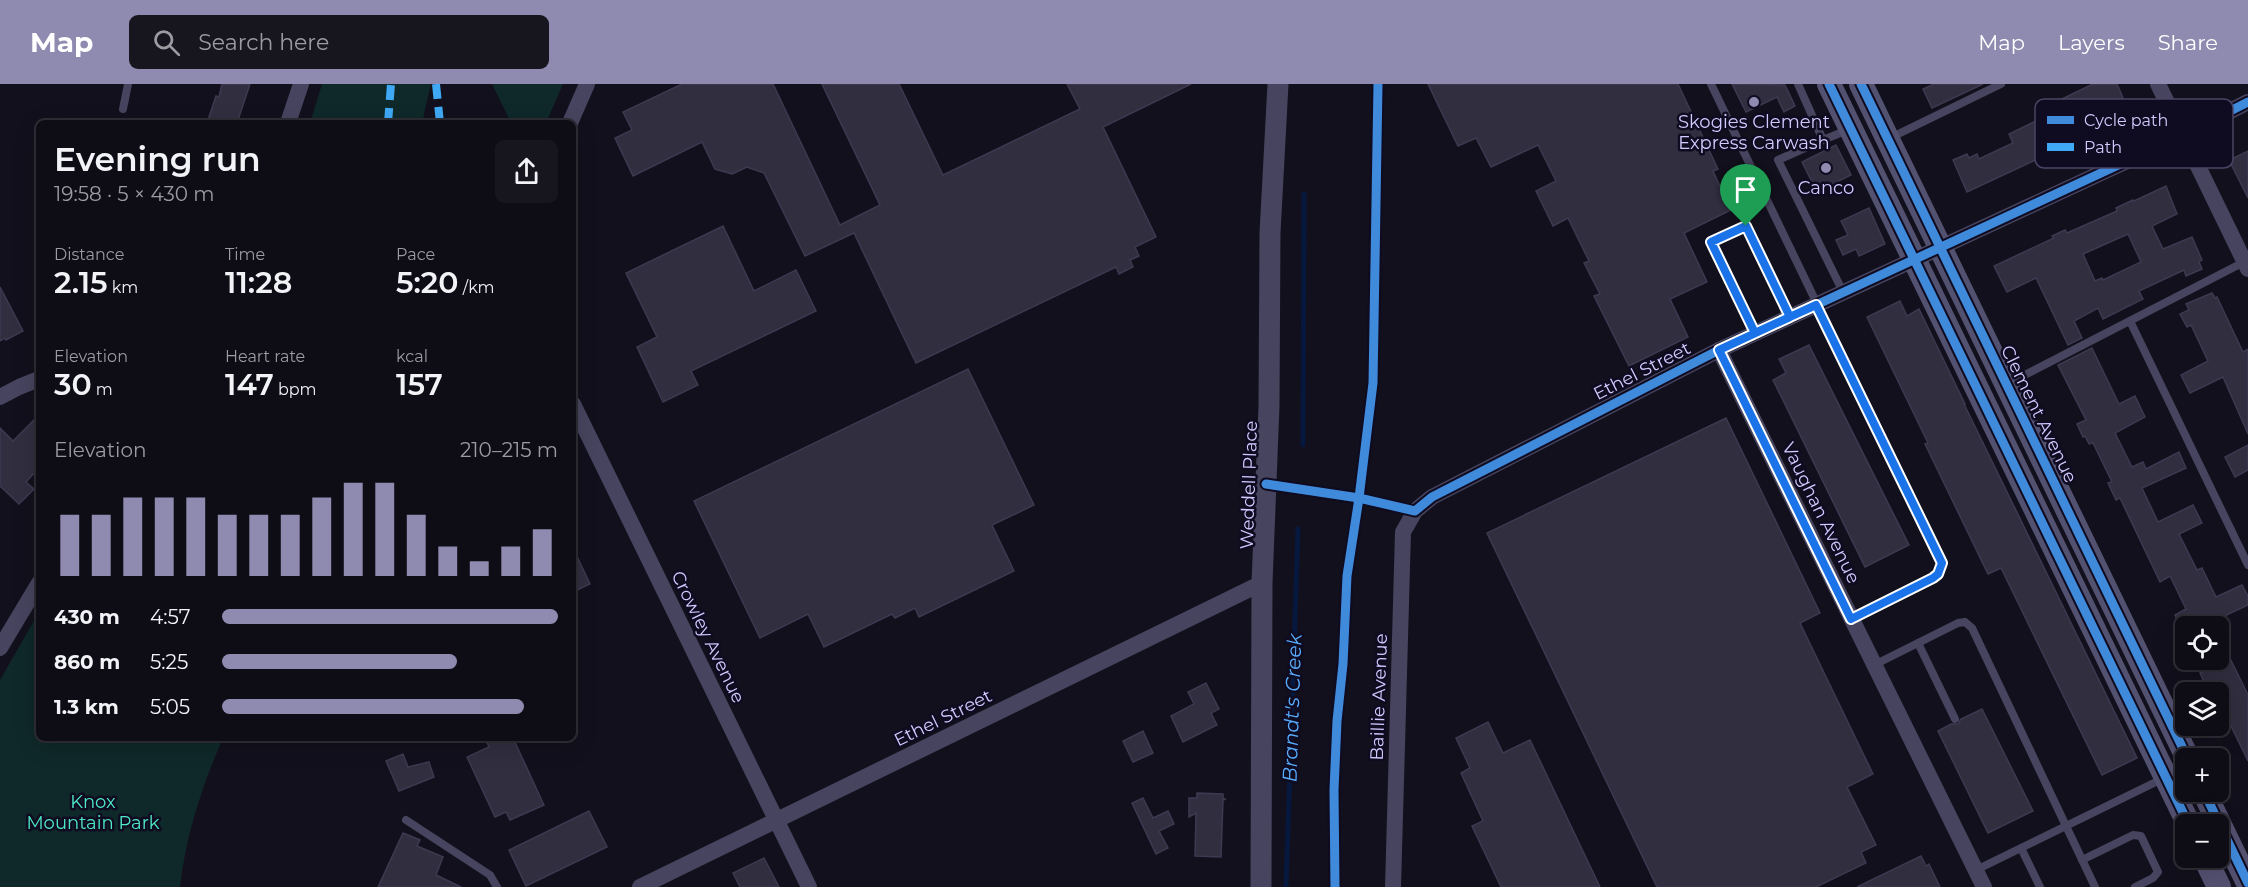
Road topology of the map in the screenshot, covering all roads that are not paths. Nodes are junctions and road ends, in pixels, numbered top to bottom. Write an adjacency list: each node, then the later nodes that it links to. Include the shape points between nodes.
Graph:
1 (128, 84): 13 (lane)
2 (301, 84): 15 (street)
3 (587, 84): 16 (street)
4 (1278, 84): 37 (street, Weddell Place, via 1270,233)
5 (1711, 84): 26 (lane)
6 (1798, 84): 18 (lane)
7 (1829, 84): 17 (main road)
8 (1861, 84): 19 (main road, Clement Avenue)
9 (2001, 84): 19 (lane)
10 (2158, 84): 11 (street)
11 (2165, 99)
12 (2248, 102): 14 (street, Ethel Street)
13 (123, 109)
14 (2233, 110)
15 (289, 120)
16 (571, 120)
17 (1851, 128): 18 (lane); 23 (main road)
18 (1823, 140): 25 (lane, via 1778,160)
19 (1887, 140): 22 (main road, Clement Avenue)
20 (2112, 168): 22 (street, Ethel Street)
21 (2199, 168): 24 (street)
22 (1939, 248): 23 (street, Ethel Street); 32 (main road, Clement Avenue)
23 (1914, 259): 25 (street, Ethel Street); 45 (main road)
24 (2247, 264): 28 (lane)
25 (1843, 292): 26 (street, Ethel Street)
26 (1816, 305): 27 (street, Ethel Street); 39 (lane, via 1942,563 1933,578)
27 (1790, 317): 29 (street, Ethel Street); 29 (lane, via 1746,226 1737,230 1711,242)
28 (2130, 321): 32 (lane); 36 (lane)
29 (1755, 333): 30 (street, Ethel Street)
30 (1719, 350): 35 (street, Ethel Street, via 1432,497); 39 (street, Vaughan Avenue)
31 (36, 380): 33 (street)
32 (2006, 384): 44 (main road, Clement Avenue)
33 (0, 397)
34 (576, 410): 49 (street, Crowley Avenue)
35 (1415, 511): 60 (street, Baillie Avenue, via 1403,532)
36 (2248, 565)
37 (1262, 583): 49 (street, Ethel Street); 59 (street, Weddell Place)
38 (36, 588): 41 (street)
39 (1851, 619): 42 (street, Vaughan Avenue)
40 (1918, 643): 42 (lane); 43 (lane); 50 (lane, via 1958,623 1965,622 1972,628)
41 (0, 648)
42 (1874, 665): 54 (street, Vaughan Avenue)
43 (1955, 718)
44 (2183, 748)
45 (2166, 777): 47 (main road); 50 (lane)
46 (2209, 802): 55 (main road)
47 (2184, 814)
48 (406, 820): 56 (lane, via 490,875)
49 (776, 821): 57 (street, Ethel Street); 58 (street, Crowley Avenue)
50 (2066, 826): 51 (lane); 52 (lane)
51 (2021, 848): 54 (lane); 62 (lane)
52 (2082, 860): 63 (lane); 64 (lane, via 2133,835 2141,836 2158,872)
53 (2210, 868): 65 (main road)
54 (1976, 870): 61 (street, Vaughan Avenue)
55 (2248, 883)
56 (497, 887)
57 (640, 887)
58 (808, 887)
59 (1261, 887)
60 (1393, 887)
61 (1984, 887)
62 (2040, 887)
63 (2095, 887)
64 (2135, 887)
65 (2219, 887)

